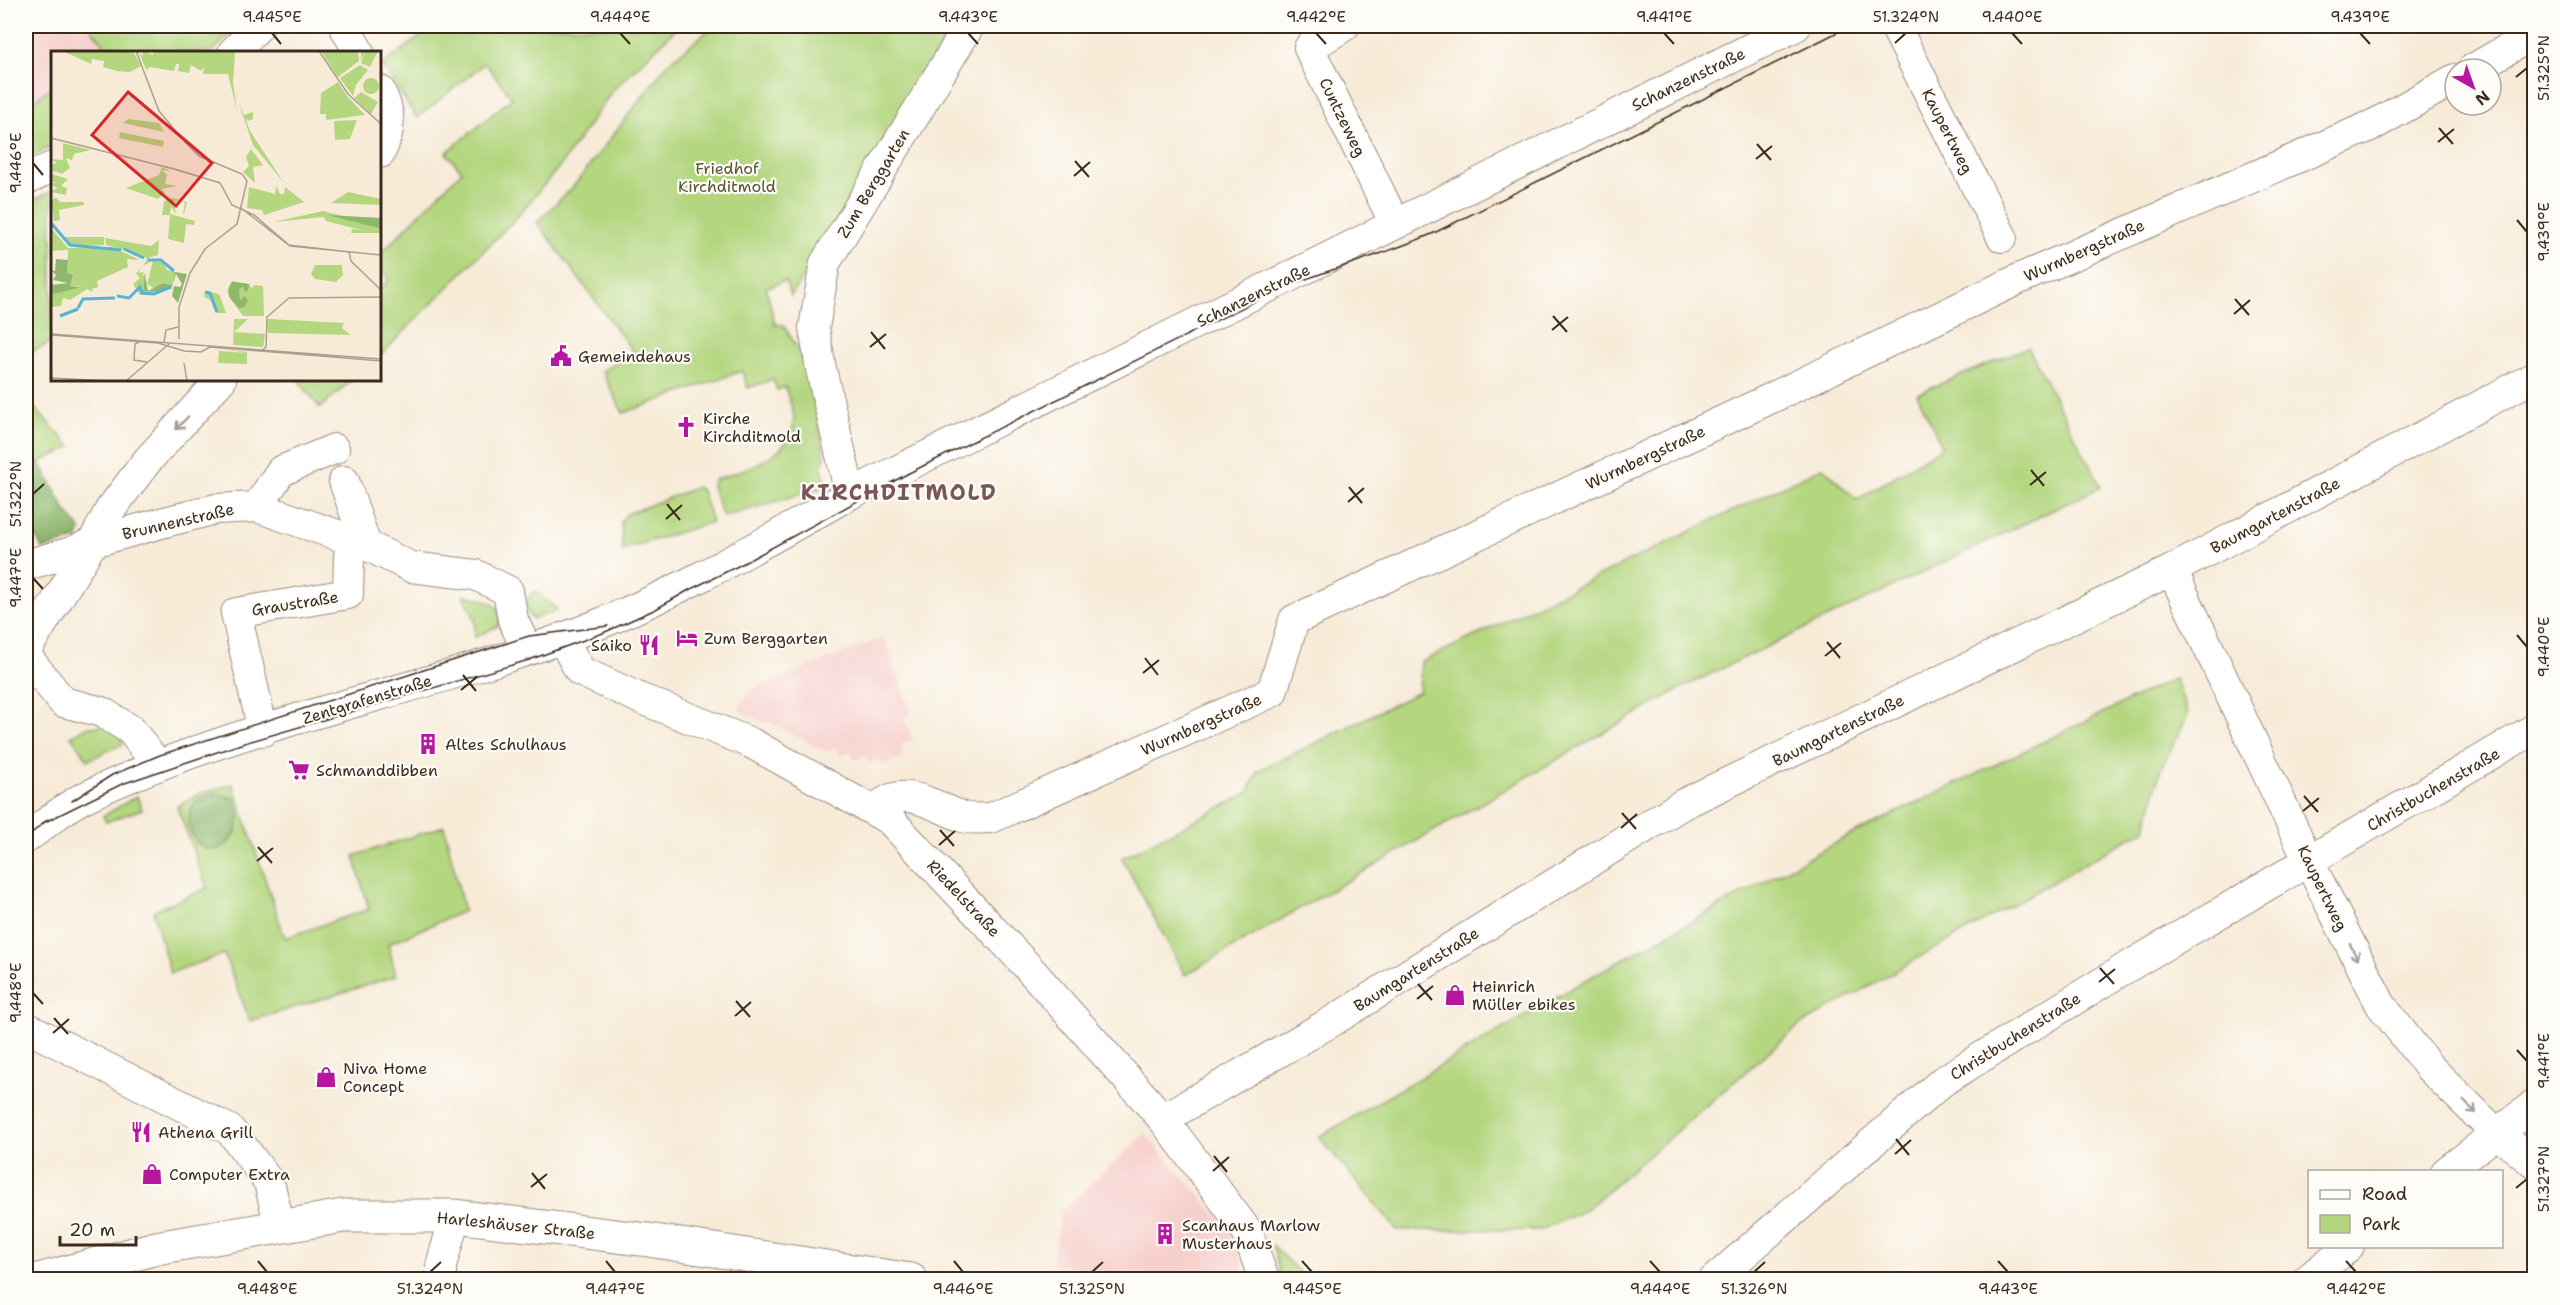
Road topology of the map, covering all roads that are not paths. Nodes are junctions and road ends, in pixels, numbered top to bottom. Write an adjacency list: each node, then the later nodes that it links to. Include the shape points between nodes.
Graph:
1 (259, 26): 8 (street)
2 (344, 26): 9 (street)
3 (969, 26): 22 (street, Zum Berggarten, via 825,263 814,328)
4 (1344, 26): 16 (street, Cuntzeweg, via 1309,48)
5 (1796, 26): 16 (street, Schanzenstraße)
6 (1895, 26): 17 (street, Kaupertweg)
7 (2535, 34): 10 (street)
8 (234, 51)
9 (358, 51)
10 (2494, 57)
11 (2443, 86): 36 (street, Wurmbergstraße, via 2375,124 2021,278 1294,620 1272,692 991,818 965,818 935,804 901,796 885,800)
12 (381, 94): 13 (street, via 389,114 388,135)
13 (381, 151)
14 (51, 168): 15 (street)
15 (26, 180)
16 (1395, 224): 22 (street, Schanzenstraße)
17 (2002, 237)
18 (2535, 377): 27 (street, Baumgartenstraße)
19 (220, 381): 24 (street, one-way to 24, via 147,461 110,510)
20 (334, 449): 23 (street, via 281,471)
21 (344, 481): 25 (street)
22 (850, 494): 28 (street, Schanzenstraße)
23 (257, 507): 24 (street, Brunnenstraße, via 216,510); 25 (street, Brunnenstraße)
24 (93, 542): 26 (street, Brunnenstraße); 30 (street)
25 (359, 542): 31 (street, Brunnenstraße, via 411,567 476,575 508,591 513,620); 34 (street, Graustraße, via 348,594 236,613)
26 (26, 565)
27 (2172, 570): 38 (street, Kaupertweg); 41 (street, Baumgartenstraße, via 1683,804 1331,1022)
28 (714, 572): 29 (street, Zentgrafenstraße, via 628,613)
29 (562, 638): 31 (street, Zentgrafenstraße); 36 (street, Riedelstraße, via 580,670 752,743)
30 (26, 650)
31 (527, 650): 34 (street, Zentgrafenstraße)
32 (26, 657): 35 (street, via 63,702 102,712 131,730)
33 (2535, 729): 38 (street, Christbuchenstraße)
34 (263, 731): 35 (street, Zentgrafenstraße)
35 (158, 766): 37 (street, Zentgrafenstraße, via 83,798)
36 (876, 810): 41 (street, Riedelstraße, via 890,820 1027,966)
37 (26, 838)
38 (2309, 862): 42 (street, Kaupertweg, one-way to 42, via 2381,1005 2428,1067); 54 (street, Christbuchenstraße, via 1942,1081)
39 (26, 1027): 46 (street, via 230,1130 269,1182)
40 (2535, 1106): 42 (street)
41 (1163, 1119): 53 (street, Riedelstraße, via 1247,1231)
42 (2496, 1133): 43 (street, Kaupertweg); 44 (street)
43 (2535, 1163)
44 (2449, 1170)
45 (455, 1216): 46 (main road, Harleshäuser Straße, via 343,1216); 49 (main road, Harleshäuser Straße); 51 (street)
46 (280, 1227): 48 (main road, Harleshäuser Straße, via 172,1245)
47 (2347, 1248): 55 (street)
48 (116, 1269): 50 (main road, Harleshäuser Straße)
49 (799, 1270): 52 (main road, Harleshäuser Straße)
50 (39, 1280)
51 (441, 1280)
52 (911, 1280)
53 (1264, 1280)
54 (1714, 1280)
55 (2307, 1280)

